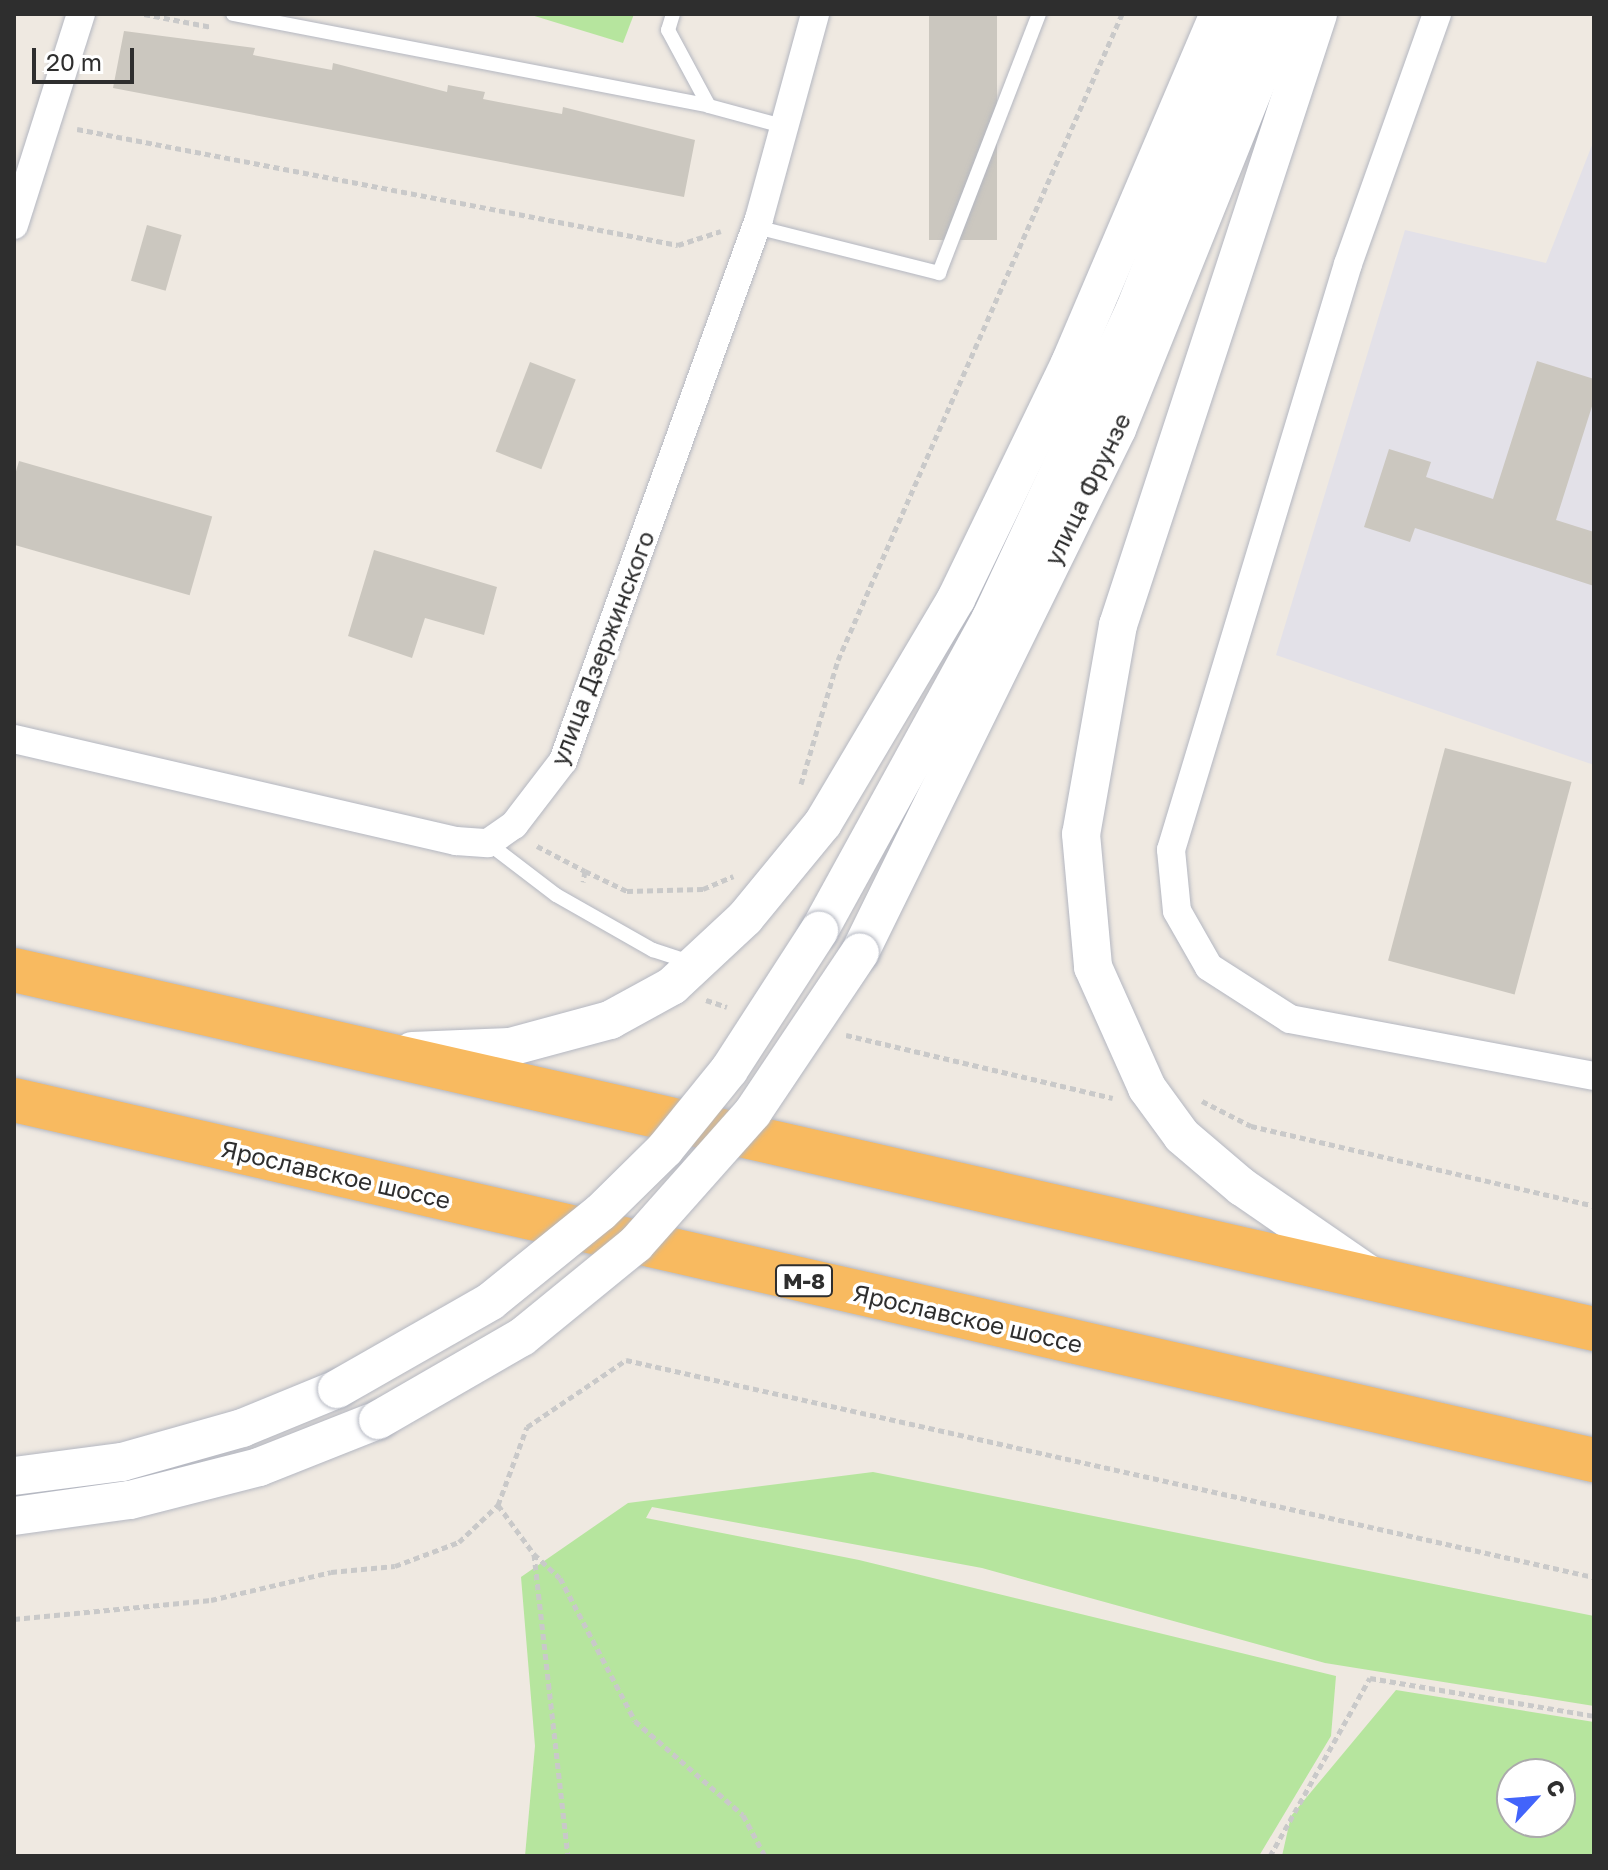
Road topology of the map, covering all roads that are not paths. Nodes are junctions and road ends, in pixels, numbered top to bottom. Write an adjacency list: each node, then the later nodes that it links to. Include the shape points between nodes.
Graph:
1 (81, 14): 14 (street)
2 (233, 14): 11 (lane)
3 (673, 14): 11 (lane, via 668,30)
4 (815, 14): 12 (street, улица Дзержинского)
5 (1039, 14): 13 (lane, via 939,273)
6 (1219, 14): 17 (main road, via 1070,363 956,599 823,823)
7 (1251, 14): 25 (main road, улица Фрунзе, bridge, via 1135,309 990,620 819,931 729,1070 601,1212 491,1301 337,1389 242,1428 122,1462)
8 (1284, 14): 26 (main road, улица Фрунзе, bridge, via 1117,429 860,952 753,1112 636,1244 522,1337 378,1420 259,1467 130,1500)
9 (1318, 14): 22 (main road, via 1118,625 1081,834 1093,967 1147,1088 1182,1136 1242,1187)
10 (1437, 14): 20 (street, via 1348,264 1171,850 1177,911 1209,967 1290,1019)
11 (709, 106): 12 (lane)
12 (779, 125): 13 (street, улица Дзержинского)
13 (757, 223): 16 (street, улица Дзержинского, via 563,761 539,801)
14 (14, 225)
15 (14, 739): 16 (street)
16 (488, 843): 17 (lane, via 556,895 653,950)
17 (698, 964): 19 (main road, via 635,1006 582,1028 510,1047)
18 (17, 969): 19 (highway)
19 (382, 1052): 22 (highway)
20 (1594, 1076)
21 (14, 1100): 24 (highway, Ярославское шоссе / М-8)
22 (1373, 1277): 23 (highway)
23 (1594, 1329)
24 (1594, 1460)
25 (14, 1476)
26 (14, 1516)

